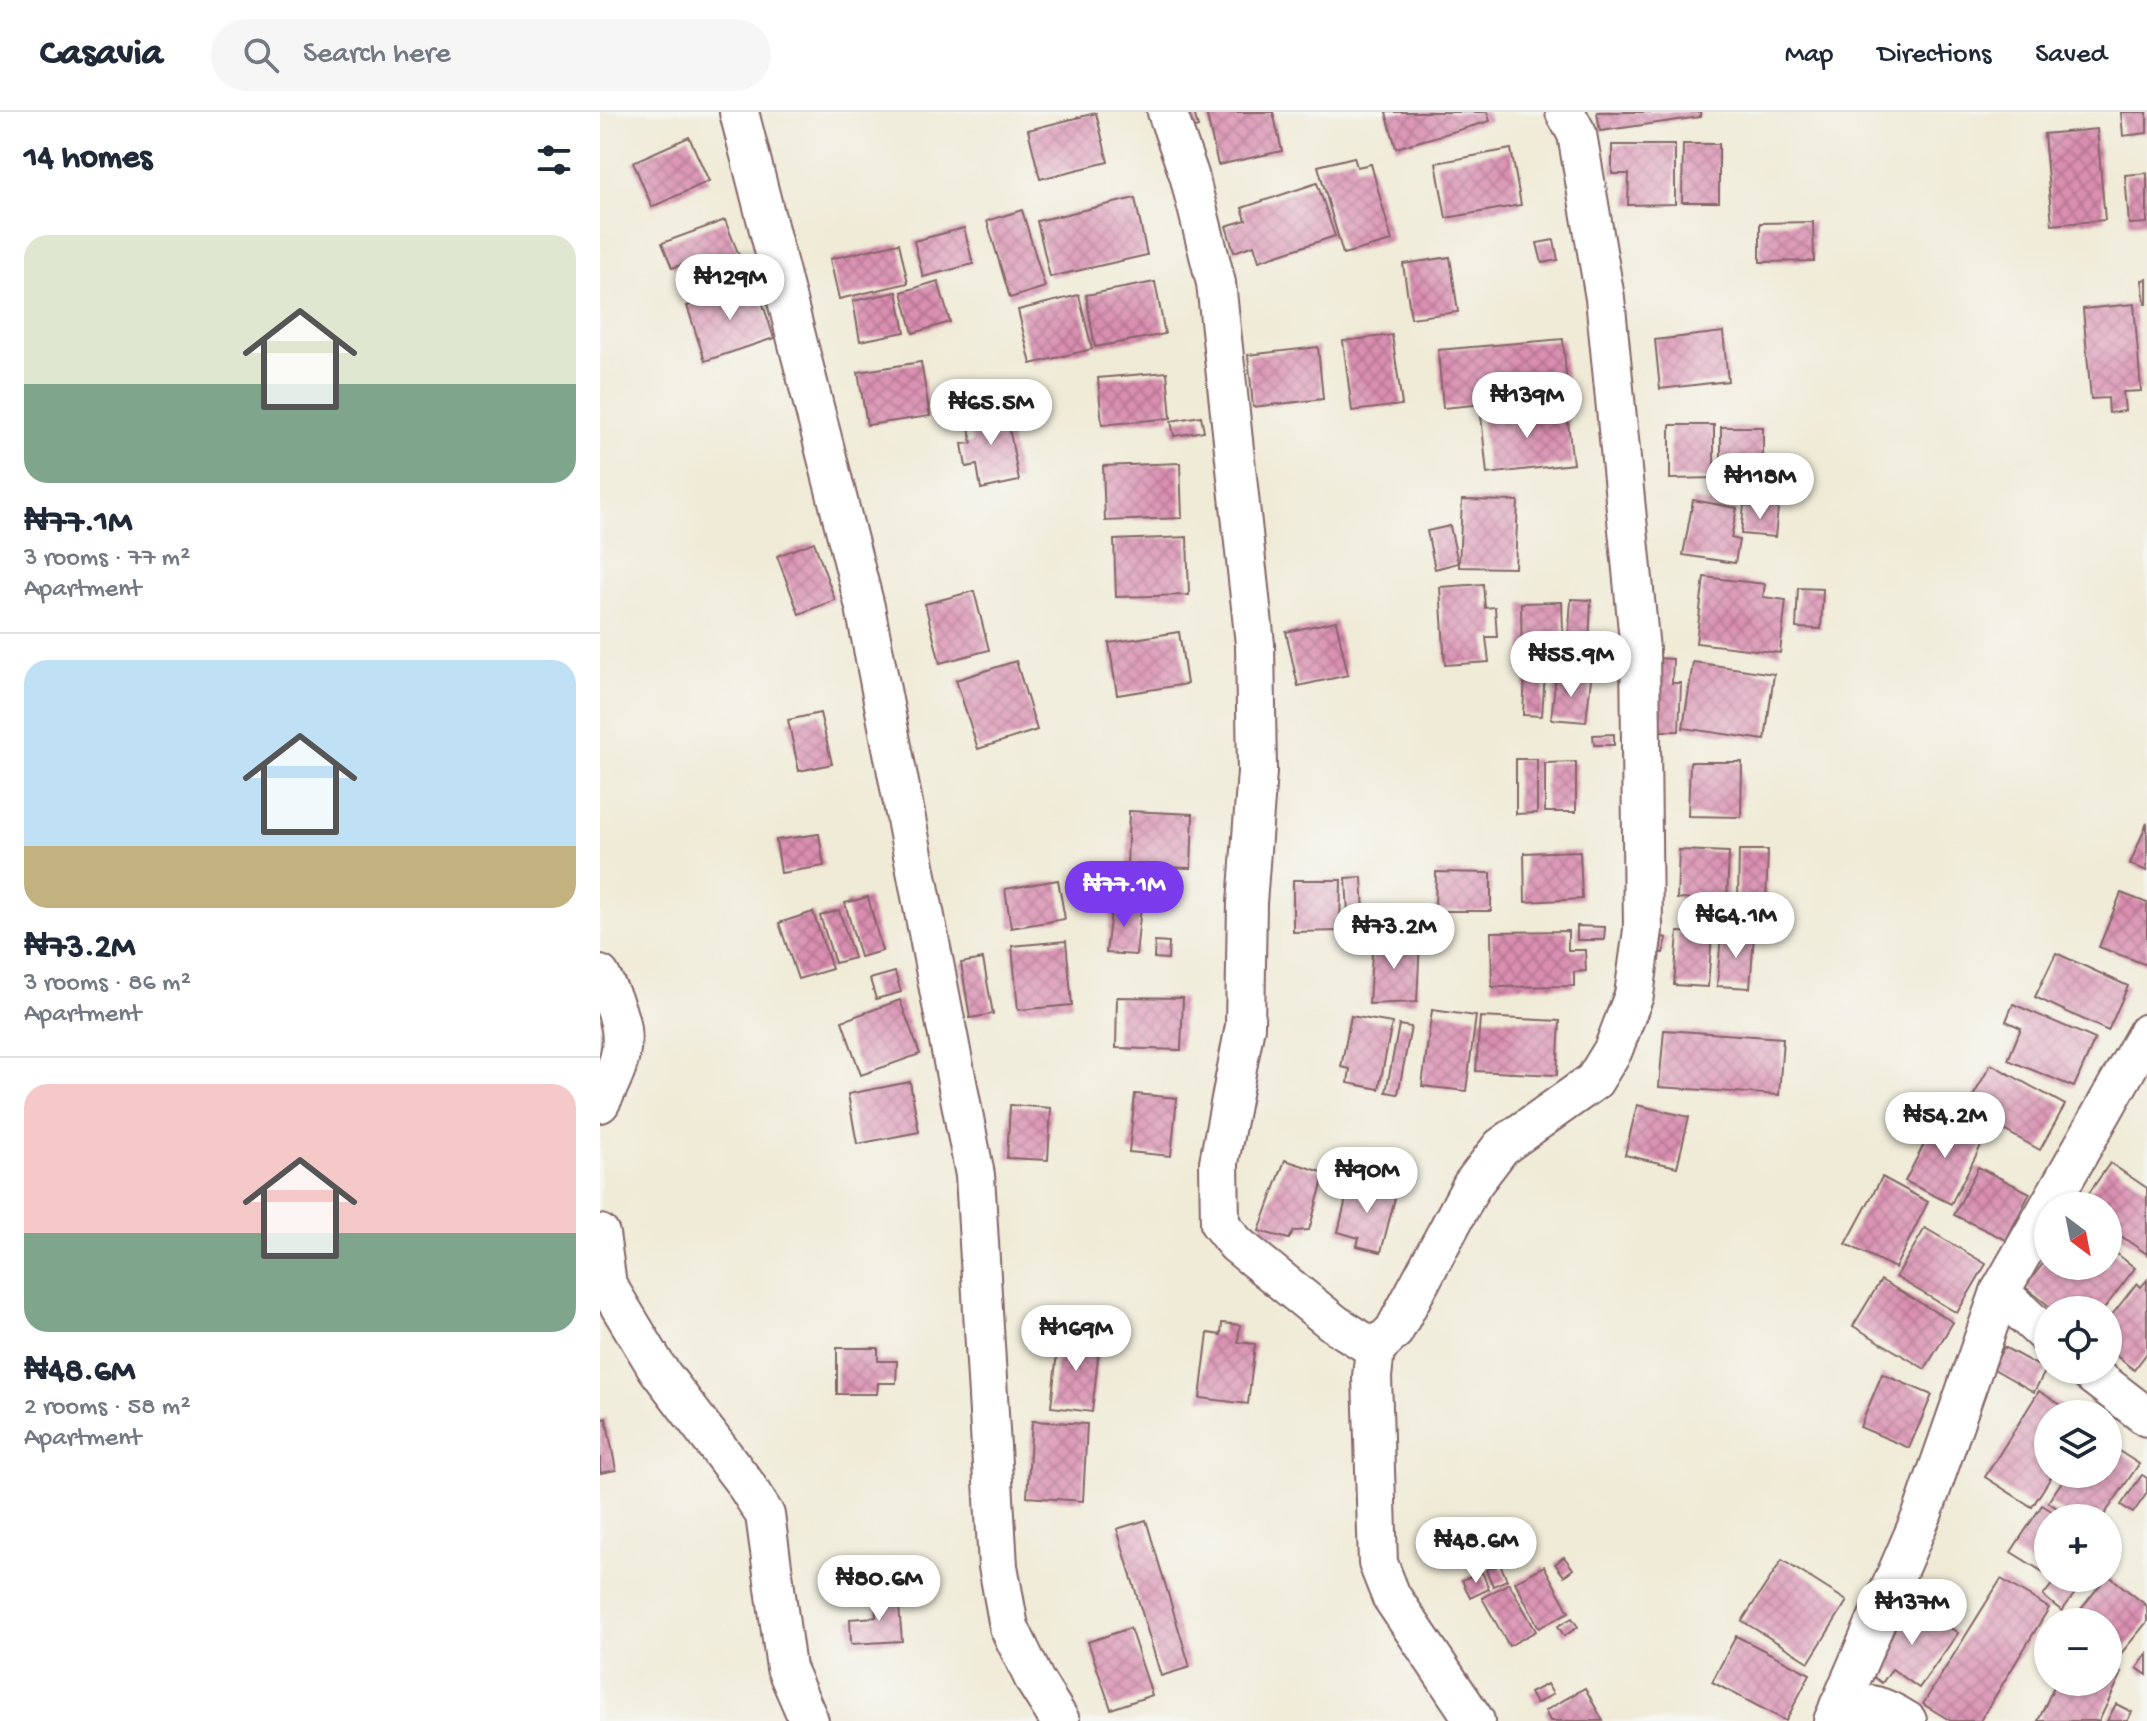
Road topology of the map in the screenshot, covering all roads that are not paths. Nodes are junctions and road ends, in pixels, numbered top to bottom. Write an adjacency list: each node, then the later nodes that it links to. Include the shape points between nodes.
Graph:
1 (739, 112): 17 (street, via 865,607 975,1175 998,1566 1009,1627)
2 (1167, 112): 12 (street, via 1216,283 1255,644 1257,772 1245,1026 1219,1162 1220,1224 1236,1244 1335,1324)
3 (1565, 112): 12 (street, via 1577,134 1605,298 1640,650 1643,930 1636,982 1613,1050 1594,1081 1501,1147 1472,1185 1394,1331)
4 (600, 975): 6 (street, via 619,1010 623,1040 617,1070)
5 (2147, 1033): 7 (street)
6 (600, 1103)
7 (2057, 1192)
8 (2034, 1232): 10 (street)
9 (600, 1234): 16 (street, via 607,1285 657,1368 765,1515 786,1668)
10 (2000, 1292): 11 (street); 15 (street, via 1922,1515)
11 (2034, 1324)
12 (1375, 1349): 18 (street, via 1378,1563 1391,1596)
13 (2104, 1384): 14 (street)
14 (2147, 1417)
15 (1836, 1714): 19 (street, via 1861,1701)
16 (809, 1721)
17 (1060, 1721)
18 (1475, 1721)
19 (1907, 1721)

